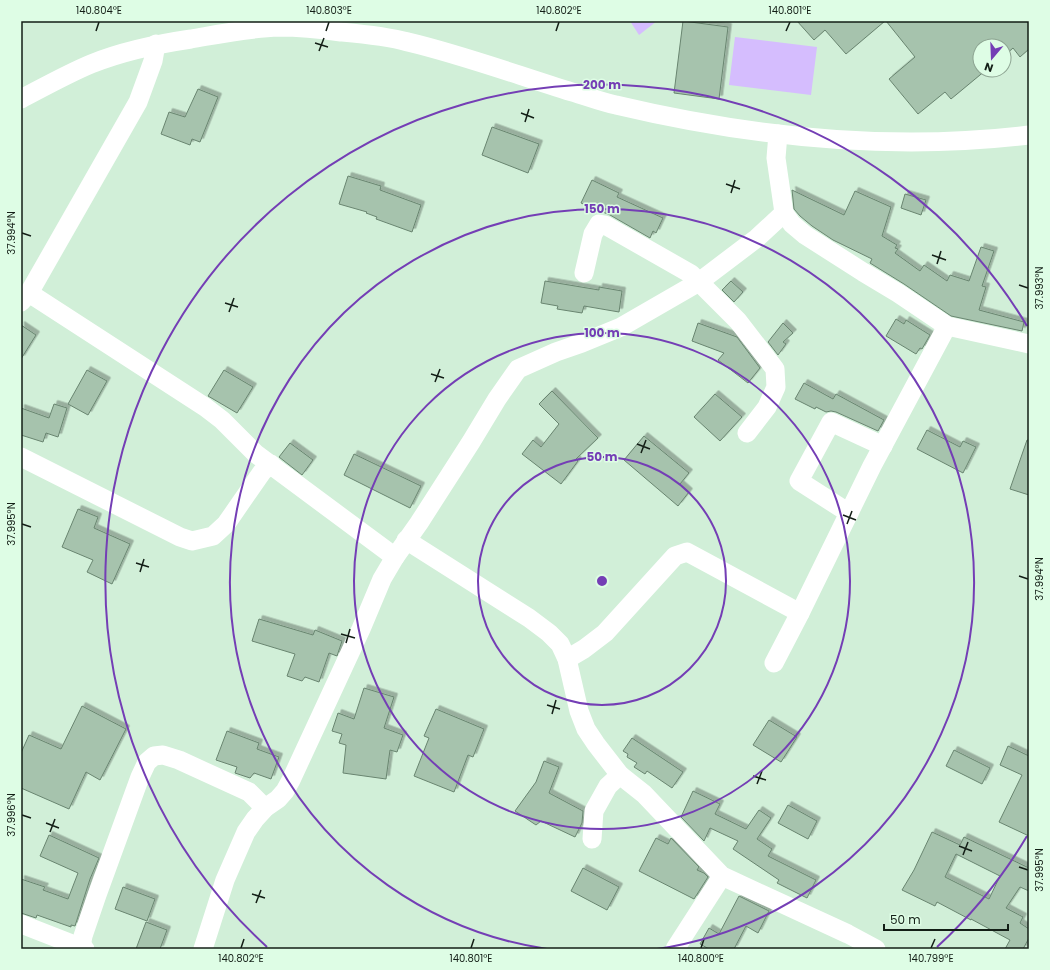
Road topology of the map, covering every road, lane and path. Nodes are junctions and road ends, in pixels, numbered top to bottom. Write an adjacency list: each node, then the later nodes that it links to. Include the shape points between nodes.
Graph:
1 (337, 26): 2 (street, via 318,29 279,27 245,30); 4 (street, via 406,41 477,61 613,104 676,118)
2 (156, 44): 3 (street, via 90,64); 9 (street, via 153,61 138,102)
3 (21, 100)
4 (778, 134): 5 (street, via 869,142 946,142); 6 (street, via 776,158)
5 (1029, 135)
6 (784, 213): 8 (street, via 757,238); 10 (street, via 792,224 805,234)
7 (584, 273): 8 (street, via 593,234 599,224 691,274)
8 (699, 282): 12 (street, via 738,321 775,369 776,387 767,407); 17 (street, via 621,327 518,369)
9 (25, 298): 15 (street, via 205,406 256,454)
10 (947, 326): 11 (street); 13 (street)
11 (1029, 344)
12 (747, 433)
13 (883, 446): 16 (street); 16 (street, via 831,422 799,481)
14 (21, 456): 15 (street, via 192,541 214,536 226,524 262,472)
15 (271, 464): 18 (street)
16 (849, 513): 19 (street)
17 (406, 540): 18 (street); 20 (street, via 529,618 560,644)
18 (395, 557): 23 (street, via 382,579 291,780 278,799)
19 (800, 612): 20 (street, via 687,552 675,556 605,633); 21 (street)
20 (567, 659): 22 (street, via 579,711 586,729)
21 (774, 663)
22 (620, 774): 24 (street, via 608,786 594,811); 25 (street, via 644,794)
23 (265, 808): 27 (street, via 249,792 179,760 162,755 154,756 147,762 140,777 83,936); 28 (street, via 255,818 236,852)
24 (592, 839)
25 (722, 876): 29 (street); 30 (street)
26 (21, 924): 27 (street)
27 (83, 948)
28 (203, 949)
29 (675, 949)
30 (876, 949)

